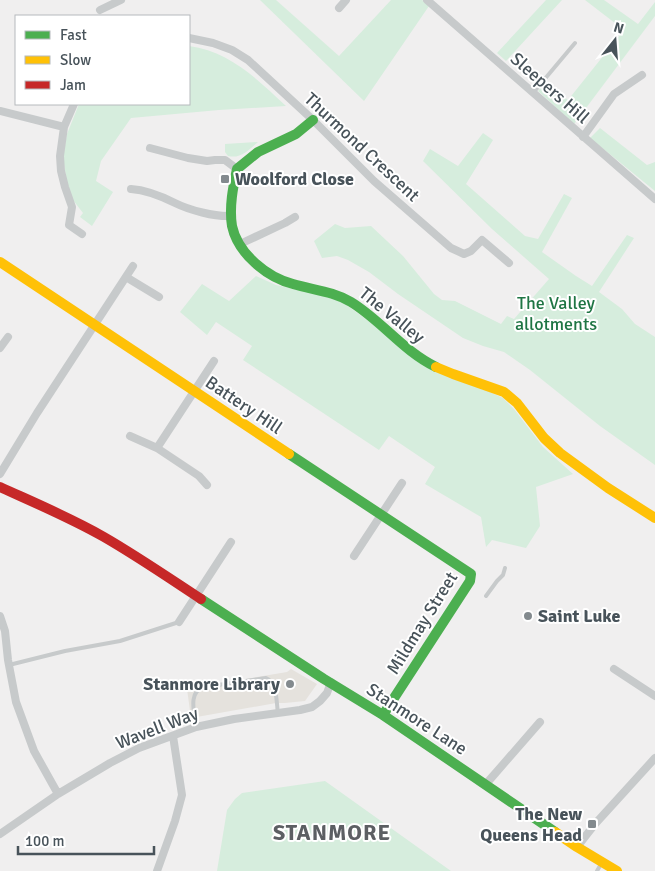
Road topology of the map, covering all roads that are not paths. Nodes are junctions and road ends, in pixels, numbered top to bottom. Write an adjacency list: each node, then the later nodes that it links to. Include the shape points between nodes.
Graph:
1 (121, 0): 5 (street)
2 (346, 0): 4 (street)
3 (427, 0): 9 (street, Sleepers Hill)
4 (339, 8)
5 (100, 10)
6 (190, 38): 12 (street, Thurmond Crescent, via 232,50 248,60)
7 (575, 43): 9 (lane)
8 (642, 74): 14 (street, via 614,94)
9 (533, 93): 14 (street, Sleepers Hill)
10 (74, 105): 13 (street)
11 (0, 111): 13 (street)
12 (313, 120): 16 (street, via 290,138 266,148); 24 (street, Thurmond Crescent, via 374,181 451,248 464,254 482,240)
13 (64, 127): 21 (street, via 60,156 72,207 68,225)
14 (583, 137): 18 (street, Sleepers Hill)
15 (150, 148): 16 (street, via 207,161 226,160)
16 (237, 168): 19 (street, The Valley)
17 (131, 188): 19 (street, via 209,214)
18 (655, 198)
19 (231, 216): 22 (street, The Valley)
20 (295, 217): 22 (street)
21 (82, 234)
22 (240, 244): 40 (street, The Valley, via 250,258 271,276 340,296 379,322 422,360 512,396 540,434 561,454)
23 (0, 262): 28 (street, Battery Hill)
24 (509, 262)
25 (133, 266): 26 (street)
26 (126, 277): 27 (street); 28 (street)
27 (159, 297)
28 (94, 325): 32 (street, Battery Hill); 35 (street)
29 (8, 337): 30 (street)
30 (0, 348)
31 (214, 361): 32 (street)
32 (194, 391): 34 (street); 39 (street, Battery Hill)
33 (130, 436): 34 (street)
34 (157, 448): 37 (street, via 199,476)
35 (0, 474)
36 (402, 483): 39 (street)
37 (206, 485)
38 (0, 487): 45 (street, Stanmore Lane, via 102,536)
39 (381, 515): 42 (street); 44 (street, Battery Hill)
40 (655, 518)
41 (231, 542): 45 (street)
42 (354, 556)
43 (505, 568): 46 (lane)
44 (471, 574): 54 (street, Mildmay Street, via 470,581)
45 (197, 596): 48 (street); 51 (street, Stanmore Lane)
46 (486, 596)
47 (0, 616): 49 (street, via 5,631)
48 (179, 622): 49 (lane, via 120,641)
49 (6, 661): 60 (street, via 34,752)
50 (614, 669): 52 (street)
51 (331, 682): 53 (street, Wavell Way, via 320,701 312,707); 54 (street, Stanmore Lane)
52 (655, 696)
53 (278, 712): 56 (street, Wavell Way); 56 (lane, via 270,679 204,687 196,691 194,697)
54 (383, 715): 59 (street, Stanmore Lane)
55 (540, 722): 59 (street)
56 (196, 727): 57 (street, Wavell Way)
57 (173, 736): 60 (street, Wavell Way, via 139,748); 64 (street, via 182,795)
58 (655, 758): 62 (street)
59 (486, 784): 62 (street, Stanmore Lane)
60 (58, 794): 61 (street, Wavell Way)
61 (0, 834)
62 (577, 847): 63 (street, Stanmore Lane)
63 (600, 867): 65 (street, Stanmore Lane)
64 (157, 871)
65 (617, 871)

